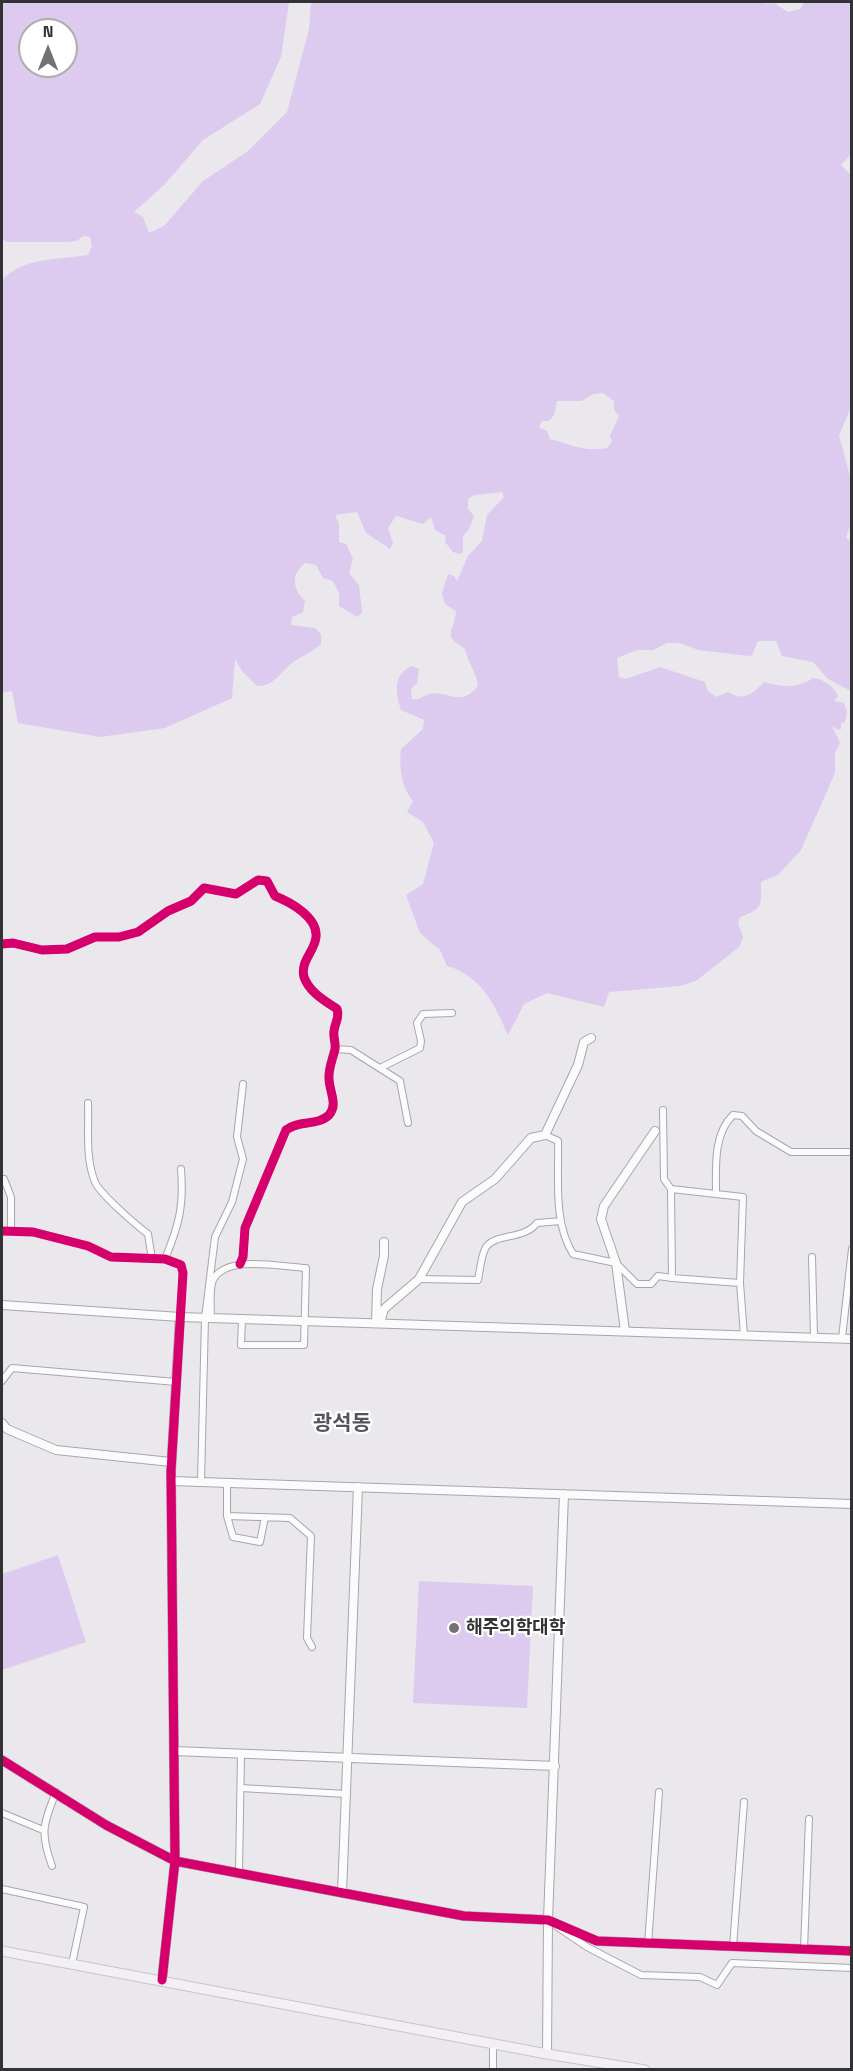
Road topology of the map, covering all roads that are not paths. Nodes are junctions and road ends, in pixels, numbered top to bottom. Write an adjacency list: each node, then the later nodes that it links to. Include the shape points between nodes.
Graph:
1 (2, 945): 4 (street, via 67,949 95,937 119,937 138,932 190,901 204,888 236,894 258,879 267,881 275,896 294,904 314,928 316,937 304,962 304,977 316,994 337,1009)
2 (452, 1013): 5 (street, via 423,1014 417,1023 420,1048)
3 (591, 1038): 11 (street, via 584,1042 578,1065)
4 (335, 1049): 5 (street, via 351,1050); 26 (street, via 328,1088 335,1102 331,1113 324,1119 292,1125 286,1130 245,1228)
5 (380, 1068): 9 (street, via 400,1081)
6 (243, 1084): 32 (street, via 237,1137 243,1159 232,1202 215,1237)
7 (88, 1102): 23 (street, via 89,1158 95,1184 148,1234)
8 (663, 1110): 15 (street, via 664,1179)
9 (408, 1123)
10 (655, 1131): 25 (street, via 604,1206 601,1219)
11 (545, 1135): 17 (street, via 558,1141); 28 (street, via 531,1138 495,1179 462,1202)
12 (852, 1152): 16 (street, via 791,1152 756,1131 742,1116 733,1115 725,1123 716,1157)
13 (181, 1169): 24 (street, via 183,1197 179,1224)
14 (4, 1179): 19 (street, via 11,1197)
15 (670, 1189): 16 (street); 27 (street)
16 (716, 1194): 29 (street, via 743,1197)
17 (561, 1221): 25 (street, via 563,1238 573,1254); 28 (street, via 537,1223 531,1231 494,1242 486,1248 478,1280)
18 (2, 1231): 19 (street)
19 (11, 1231): 23 (street, via 77,1243 111,1257)
20 (384, 1242): 35 (street, via 377,1289)
21 (852, 1249): 39 (street)
22 (812, 1257): 38 (street)
23 (152, 1258): 24 (street)
24 (165, 1259): 31 (street, via 181,1265)
25 (615, 1263): 27 (street, via 638,1284 651,1284 658,1276); 36 (street)
26 (240, 1264): 32 (street, via 223,1268 213,1281); 34 (street, via 306,1268)
27 (672, 1278): 29 (street)
28 (419, 1279): 35 (street, via 384,1309)
29 (740, 1283): 37 (street)
30 (2, 1305): 31 (main road)
31 (180, 1317): 32 (main road); 42 (street)
32 (208, 1318): 33 (main road); 46 (street)
33 (242, 1319): 34 (main road); 34 (street, via 241,1345 304,1345)
34 (304, 1321): 35 (main road)
35 (378, 1323): 36 (main road)
36 (625, 1331): 37 (main road)
37 (744, 1335): 38 (main road)
38 (814, 1337): 39 (main road)
39 (842, 1338): 40 (main road)
40 (852, 1339)
41 (2, 1381): 42 (street, via 12,1368)
42 (176, 1382): 44 (street)
43 (2, 1423): 44 (street, via 56,1450)
44 (171, 1462): 45 (street)
45 (171, 1481): 46 (street); 54 (street)
46 (201, 1482): 47 (street)
47 (227, 1483): 48 (street); 51 (street)
48 (358, 1487): 49 (street); 56 (street)
49 (564, 1494): 50 (street); 58 (street)
50 (852, 1504)
51 (227, 1516): 52 (street); 52 (street, via 233,1537 260,1542)
52 (265, 1517): 53 (street, via 290,1518 311,1536 307,1638)
53 (312, 1647)
54 (174, 1751): 55 (street); 67 (street)
55 (241, 1753): 56 (street); 59 (street)
56 (347, 1758): 58 (street); 62 (street)
57 (2, 1760): 60 (street)
58 (555, 1766): 72 (street)
59 (241, 1788): 62 (street); 69 (street)
60 (56, 1792): 66 (street); 67 (street, via 106,1825)
61 (659, 1792): 73 (street)
62 (346, 1794): 71 (street)
63 (744, 1802): 74 (street)
64 (2, 1813): 66 (street)
65 (809, 1819): 75 (street)
66 (43, 1830): 68 (street)
67 (175, 1861): 69 (street); 80 (street)
68 (51, 1866)
69 (239, 1873): 71 (street)
70 (2, 1888): 78 (street, via 84,1907)
71 (342, 1893): 72 (street, via 464,1916)
72 (548, 1920): 73 (street, via 597,1941); 79 (street, via 587,1947 641,1975 700,1977 717,1985 732,1963); 82 (street)
73 (648, 1944): 74 (street)
74 (733, 1947): 75 (street)
75 (804, 1950): 77 (street)
76 (2, 1951): 78 (main road)
77 (852, 1951)
78 (72, 1964): 80 (main road)
79 (852, 1968)
80 (162, 1980): 81 (main road)
81 (493, 2044): 82 (main road); 84 (street)
82 (547, 2054): 83 (main road)
83 (583, 2065): 85 (main road)
84 (493, 2070)
85 (645, 2070)

